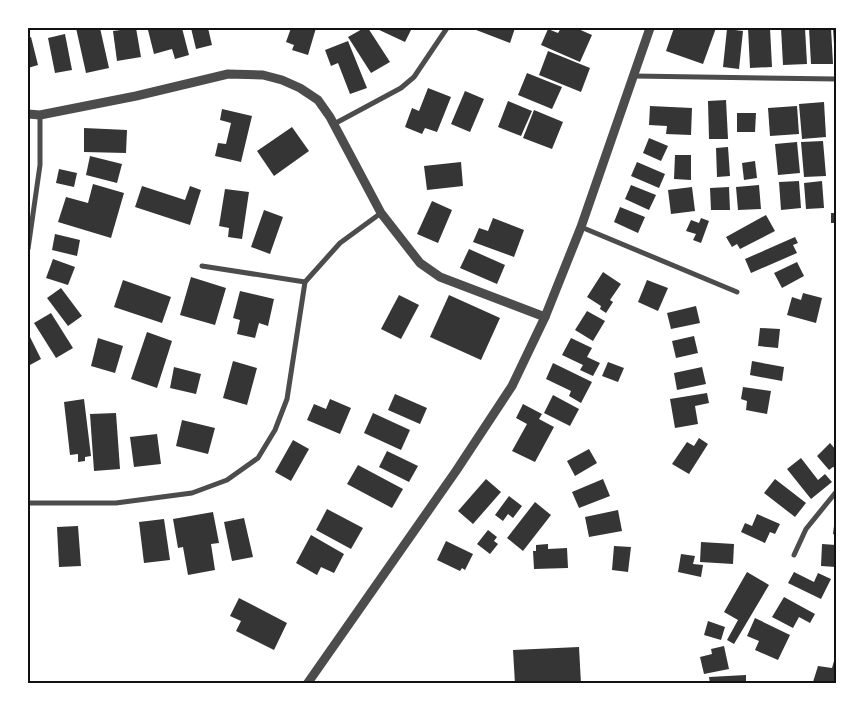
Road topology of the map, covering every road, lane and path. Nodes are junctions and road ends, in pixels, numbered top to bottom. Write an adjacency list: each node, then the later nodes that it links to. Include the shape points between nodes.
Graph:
1 (447, 28): 7 (street, via 414,77 401,88)
2 (650, 28): 3 (street)
3 (634, 76): 4 (street); 9 (street)
4 (836, 79)
5 (28, 114): 6 (street)
6 (40, 115): 7 (street, via 244,73 263,75 300,88 318,100); 10 (street, via 40,165)
7 (334, 124): 8 (street)
8 (381, 213): 12 (street, via 340,243); 14 (street, via 420,263 440,277)
9 (581, 227): 13 (street); 14 (street)
10 (28, 249)
11 (202, 266): 12 (street)
12 (305, 282): 16 (street, via 287,399 275,430 258,458 227,480 192,493 116,503)
13 (737, 292)
14 (544, 317): 18 (street, via 516,378 491,420)
15 (836, 492): 17 (street, via 806,530)
16 (28, 503)
17 (794, 555)
18 (307, 684)

